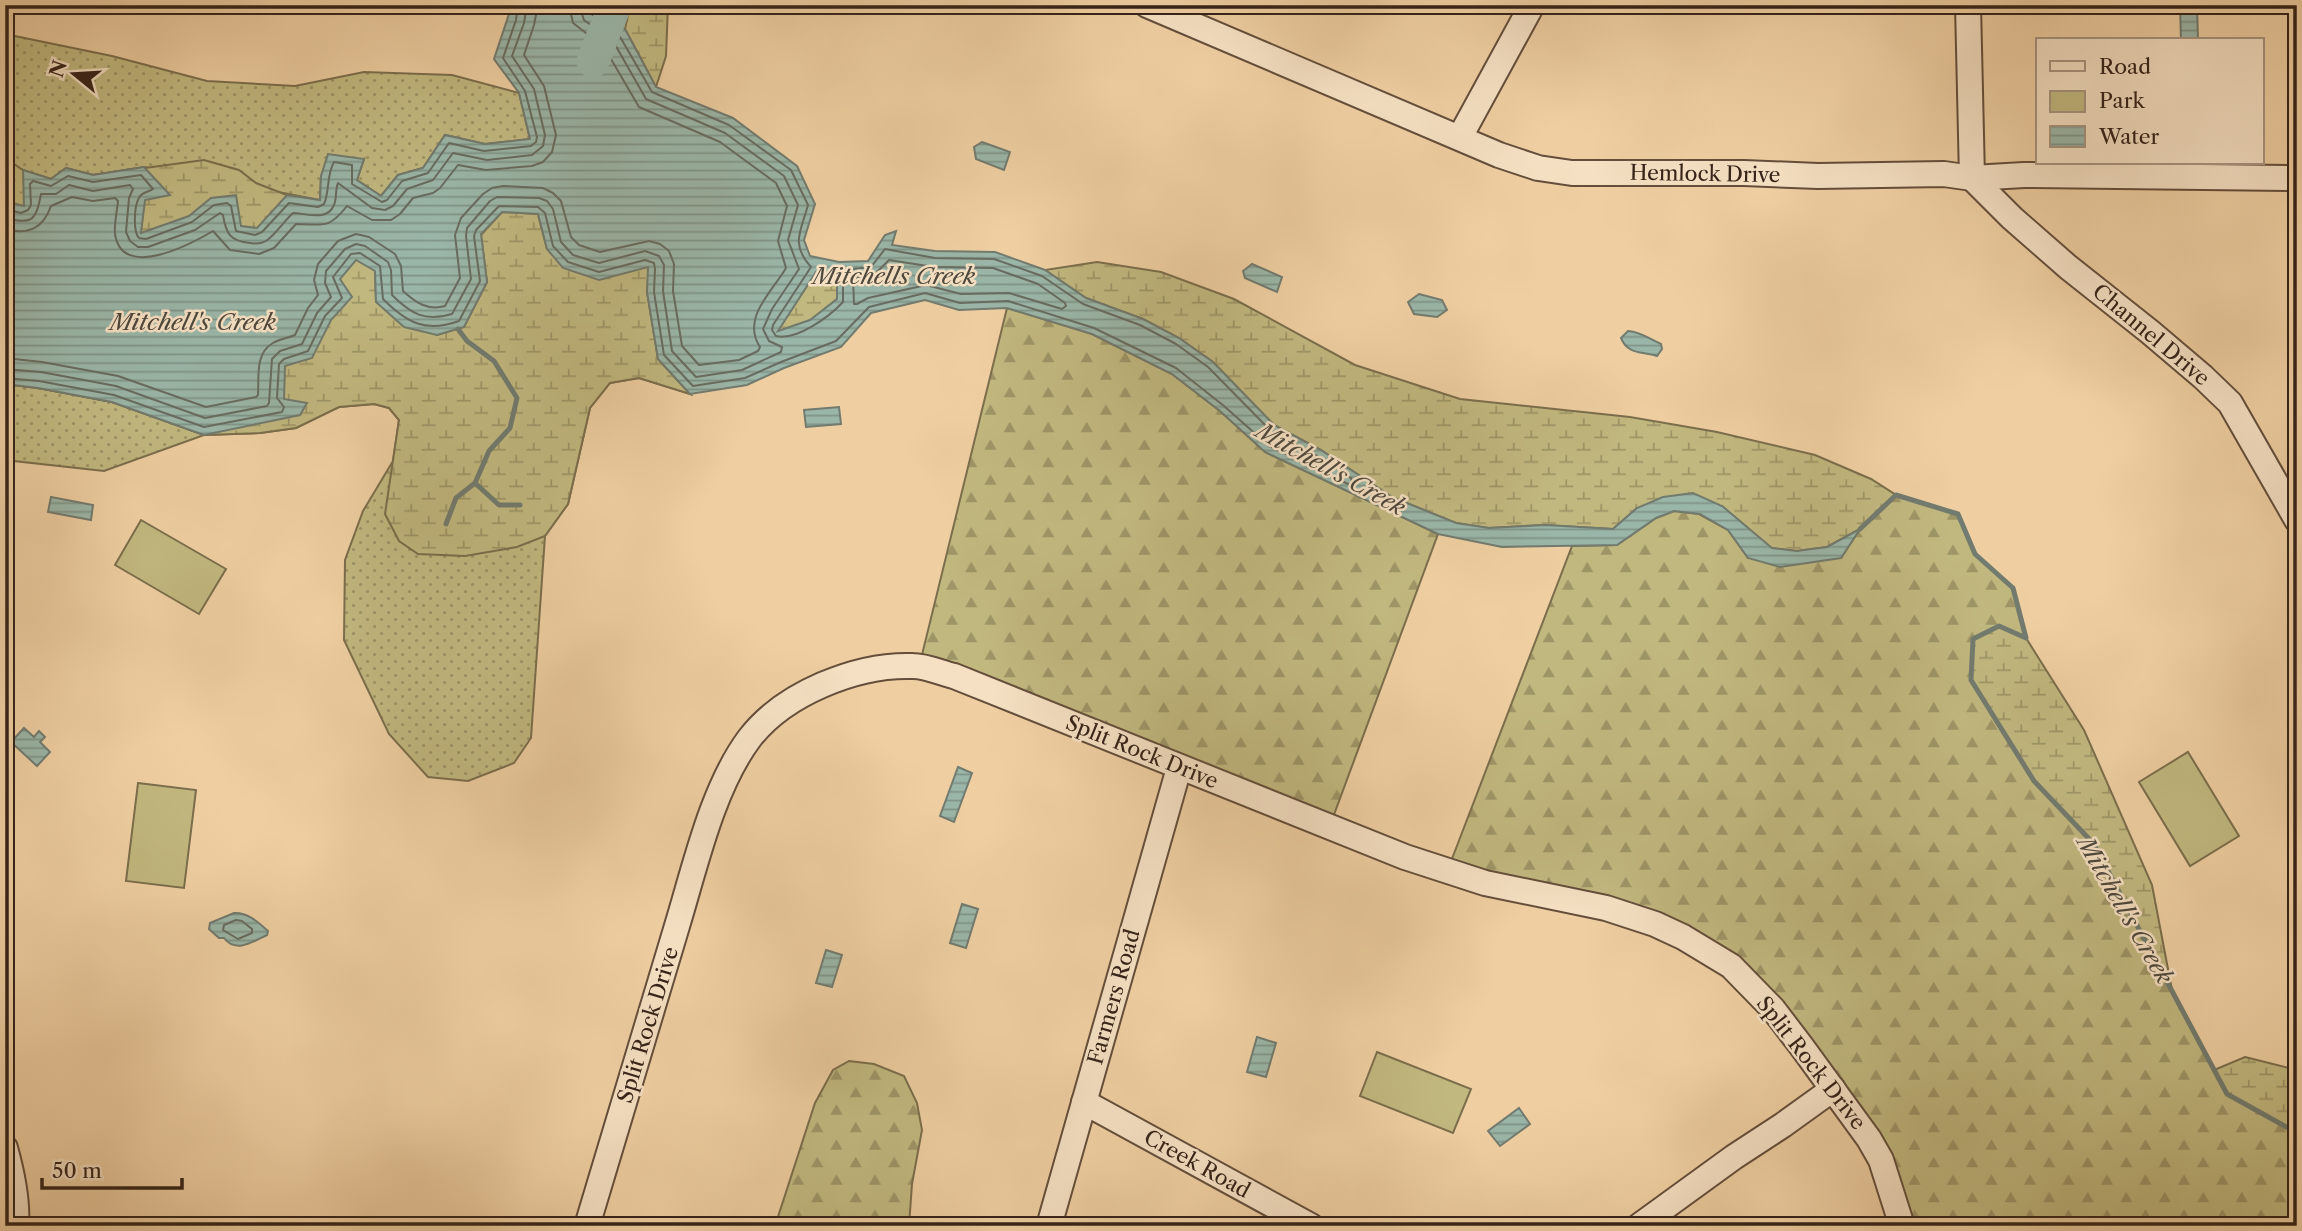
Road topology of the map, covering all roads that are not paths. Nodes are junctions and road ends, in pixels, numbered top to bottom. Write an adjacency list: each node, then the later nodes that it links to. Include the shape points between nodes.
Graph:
1 (1147, 5): 4 (street, Hemlock Drive)
2 (1532, 5): 4 (street)
3 (1968, 5): 5 (street)
4 (1460, 137): 5 (street, Hemlock Drive, via 1538,168 1572,173 1944,174)
5 (1972, 178): 6 (street, Hemlock Drive); 7 (street, Channel Drive, via 2012,219 2230,403)
6 (2297, 178)
7 (2297, 520)
8 (1179, 768): 9 (street, Split Rock Drive, via 1444,871 1606,908 1683,937 1731,966 1773,1009); 10 (street, Farmers Road); 13 (street, Split Rock Drive, via 954,676 914,666 862,672 813,688 783,707 750,738 717,798)
9 (1833, 1089): 16 (street); 17 (street, Split Rock Drive, via 1881,1160)
10 (1084, 1102): 14 (street, Farmers Road); 15 (street, Creek Road)
11 (5, 1148): 12 (street, via 13,1177)
12 (16, 1226)
13 (587, 1226)
14 (1049, 1226)
15 (1311, 1226)
16 (1639, 1226)
17 (1902, 1226)

